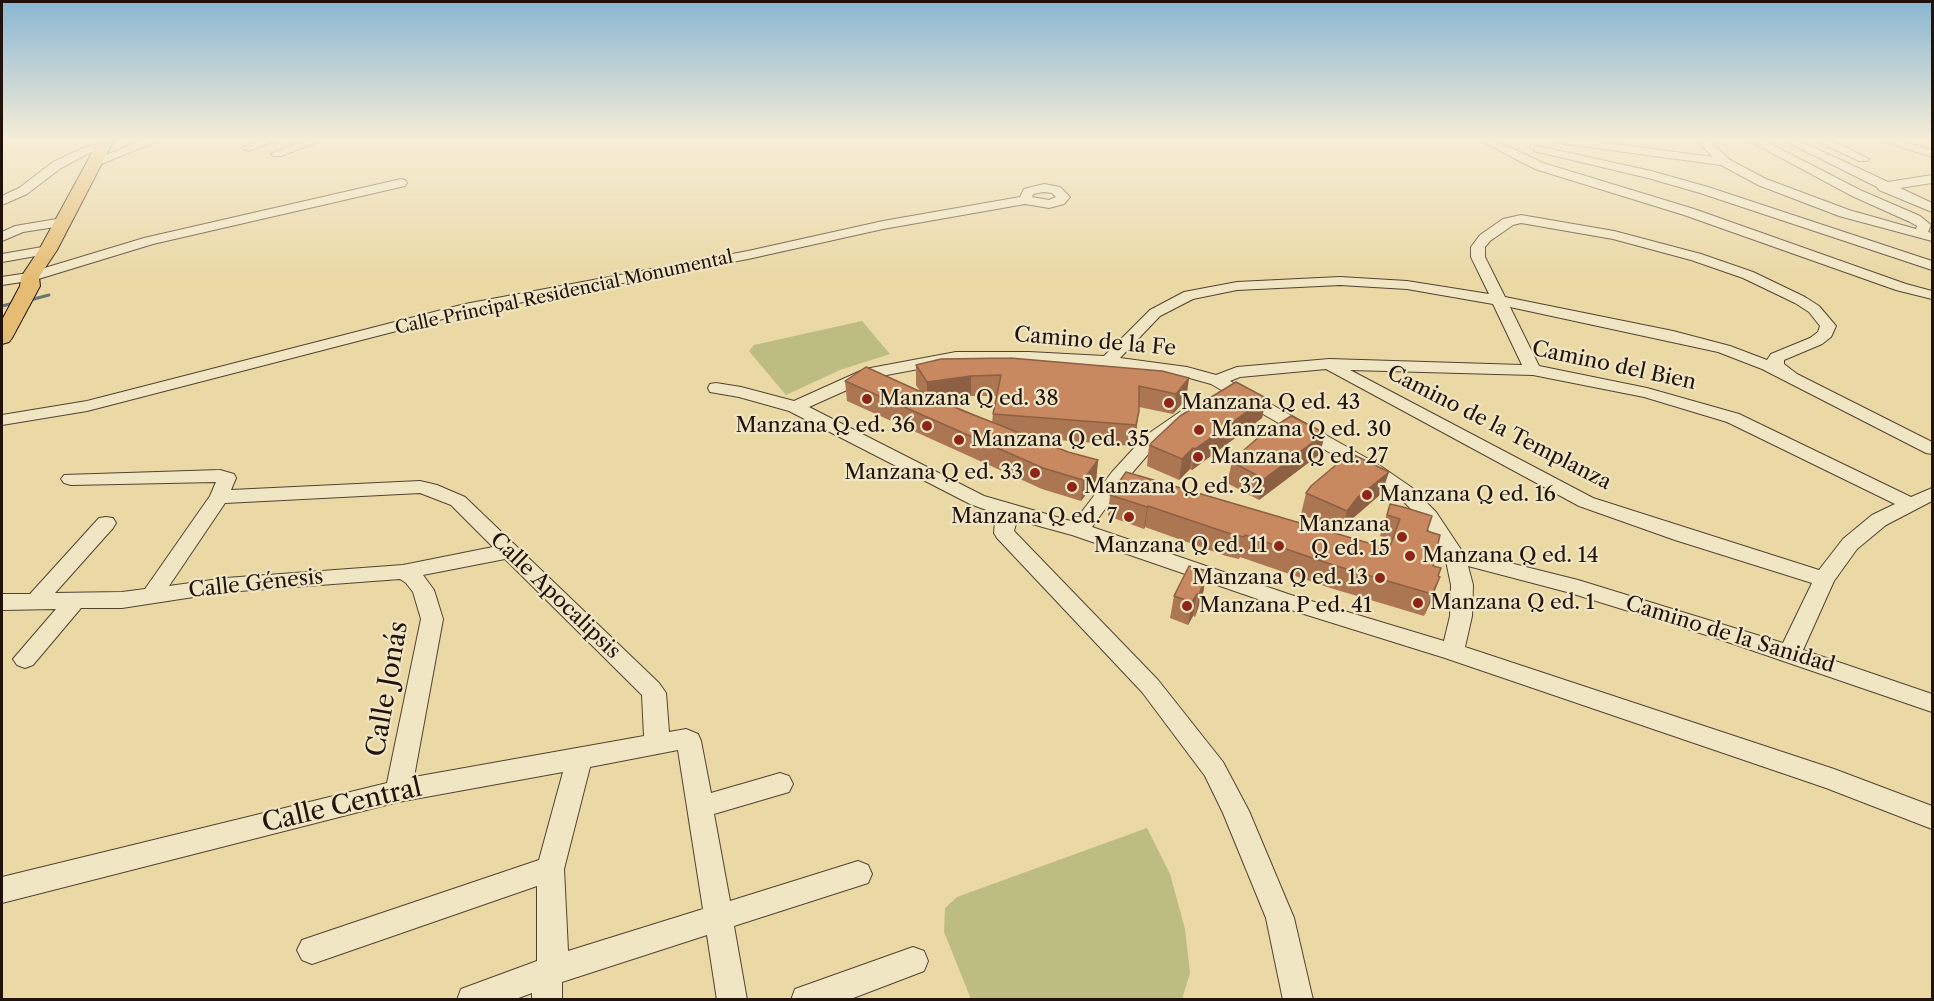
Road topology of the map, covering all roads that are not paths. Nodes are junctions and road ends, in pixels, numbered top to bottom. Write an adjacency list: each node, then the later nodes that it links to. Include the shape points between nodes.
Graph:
1 (29, 187): 10 (street)
2 (82, 187): 12 (main road)
3 (385, 187): 19 (street, via 149,241)
4 (1607, 187): 20 (street)
5 (1691, 187): 17 (street)
6 (1774, 187): 13 (street, via 1814,203)
7 (1844, 187): 13 (street, via 1915,219 1924,225)
8 (1885, 187): 11 (street)
9 (1024, 200): 30 (street, Calle Principal Residencial Monumental, via 465,309 107,401 42,415)
10 (2, 201)
11 (1932, 208)
12 (63, 222): 14 (street, via 20,229); 15 (main road)
13 (1927, 236)
14 (2, 237)
15 (48, 250): 16 (street); 19 (main road)
16 (2, 258)
17 (1932, 266)
18 (2, 281): 19 (street)
19 (30, 281): 22 (main road)
20 (1932, 295)
21 (1498, 300): 23 (street, via 1376,282 1210,290 1189,295 1155,313); 25 (street); 26 (street, via 1705,343); 26 (street, via 1478,257 1478,248 1508,222 1530,219 1636,240 1748,275 1776,286 1814,309 1828,326 1826,334 1775,361)
22 (3, 335)
23 (1108, 361): 28 (street, Camino de la Fe, via 1175,370); 29 (street, Camino de la Fe, via 985,356 924,361 871,373)
24 (1329, 364): 25 (street, Camino del Bien); 28 (street, Camino del Bien, via 1237,372); 42 (street, Camino de la Templanza, via 1586,502)
25 (1533, 370): 35 (street, Camino del Bien, via 1647,393 1726,415)
26 (1795, 379): 31 (street)
27 (716, 388): 29 (street)
28 (1218, 391): 38 (street, via 1151,440); 40 (street, Camino de la Fe, via 1372,470 1404,491 1429,516)
29 (795, 407): 36 (street, via 977,500)
30 (7, 414)
31 (1932, 449)
32 (71, 479): 34 (street, via 226,476)
33 (1932, 494): 35 (street)
34 (219, 497): 39 (street, Calle Apocalipsis, via 430,489 458,501); 43 (street)
35 (1910, 504): 42 (street, via 1863,531)
36 (1012, 512): 38 (street); 67 (street, via 1004,532 1150,686 1214,769 1236,811 1280,918)
37 (106, 524): 45 (street)
38 (1079, 530): 47 (street, via 1283,600)
39 (509, 551): 41 (street, Calle Génesis); 51 (street, Calle Apocalipsis, via 651,689)
40 (1455, 556): 47 (street, Camino de la Fe, via 1462,585 1461,616); 48 (street, Camino de la Sanidad, via 1570,585)
41 (403, 572): 43 (street, Calle Génesis, via 226,585); 54 (street, Calle Jonás, via 423,590 432,619)
42 (1824, 579): 48 (street)
43 (152, 595): 46 (street, Calle Génesis)
44 (2, 602): 45 (street, Calle Génesis)
45 (36, 602): 46 (street, Calle Génesis)
46 (74, 602): 49 (street)
47 (1453, 652): 56 (street, via 1834,780)
48 (1790, 652): 50 (street, Camino de la Sanidad)
49 (25, 659)
50 (1932, 703)
51 (657, 744): 52 (street, Calle Central); 55 (street, Calle Central, via 689,741)
52 (580, 757): 54 (street, Calle Central); 57 (street)
53 (780, 784): 55 (street)
54 (398, 791): 59 (street, Calle Central)
55 (700, 807): 60 (street)
56 (1932, 818)
57 (550, 869): 61 (street); 63 (street, via 553,952)
58 (858, 874): 60 (street)
59 (2, 890)
60 (719, 918): 63 (street); 65 (street)
61 (312, 950)
62 (913, 961): 66 (street)
63 (547, 986): 64 (street)
64 (472, 999)
65 (732, 999)
66 (806, 999)
67 (1298, 999)

